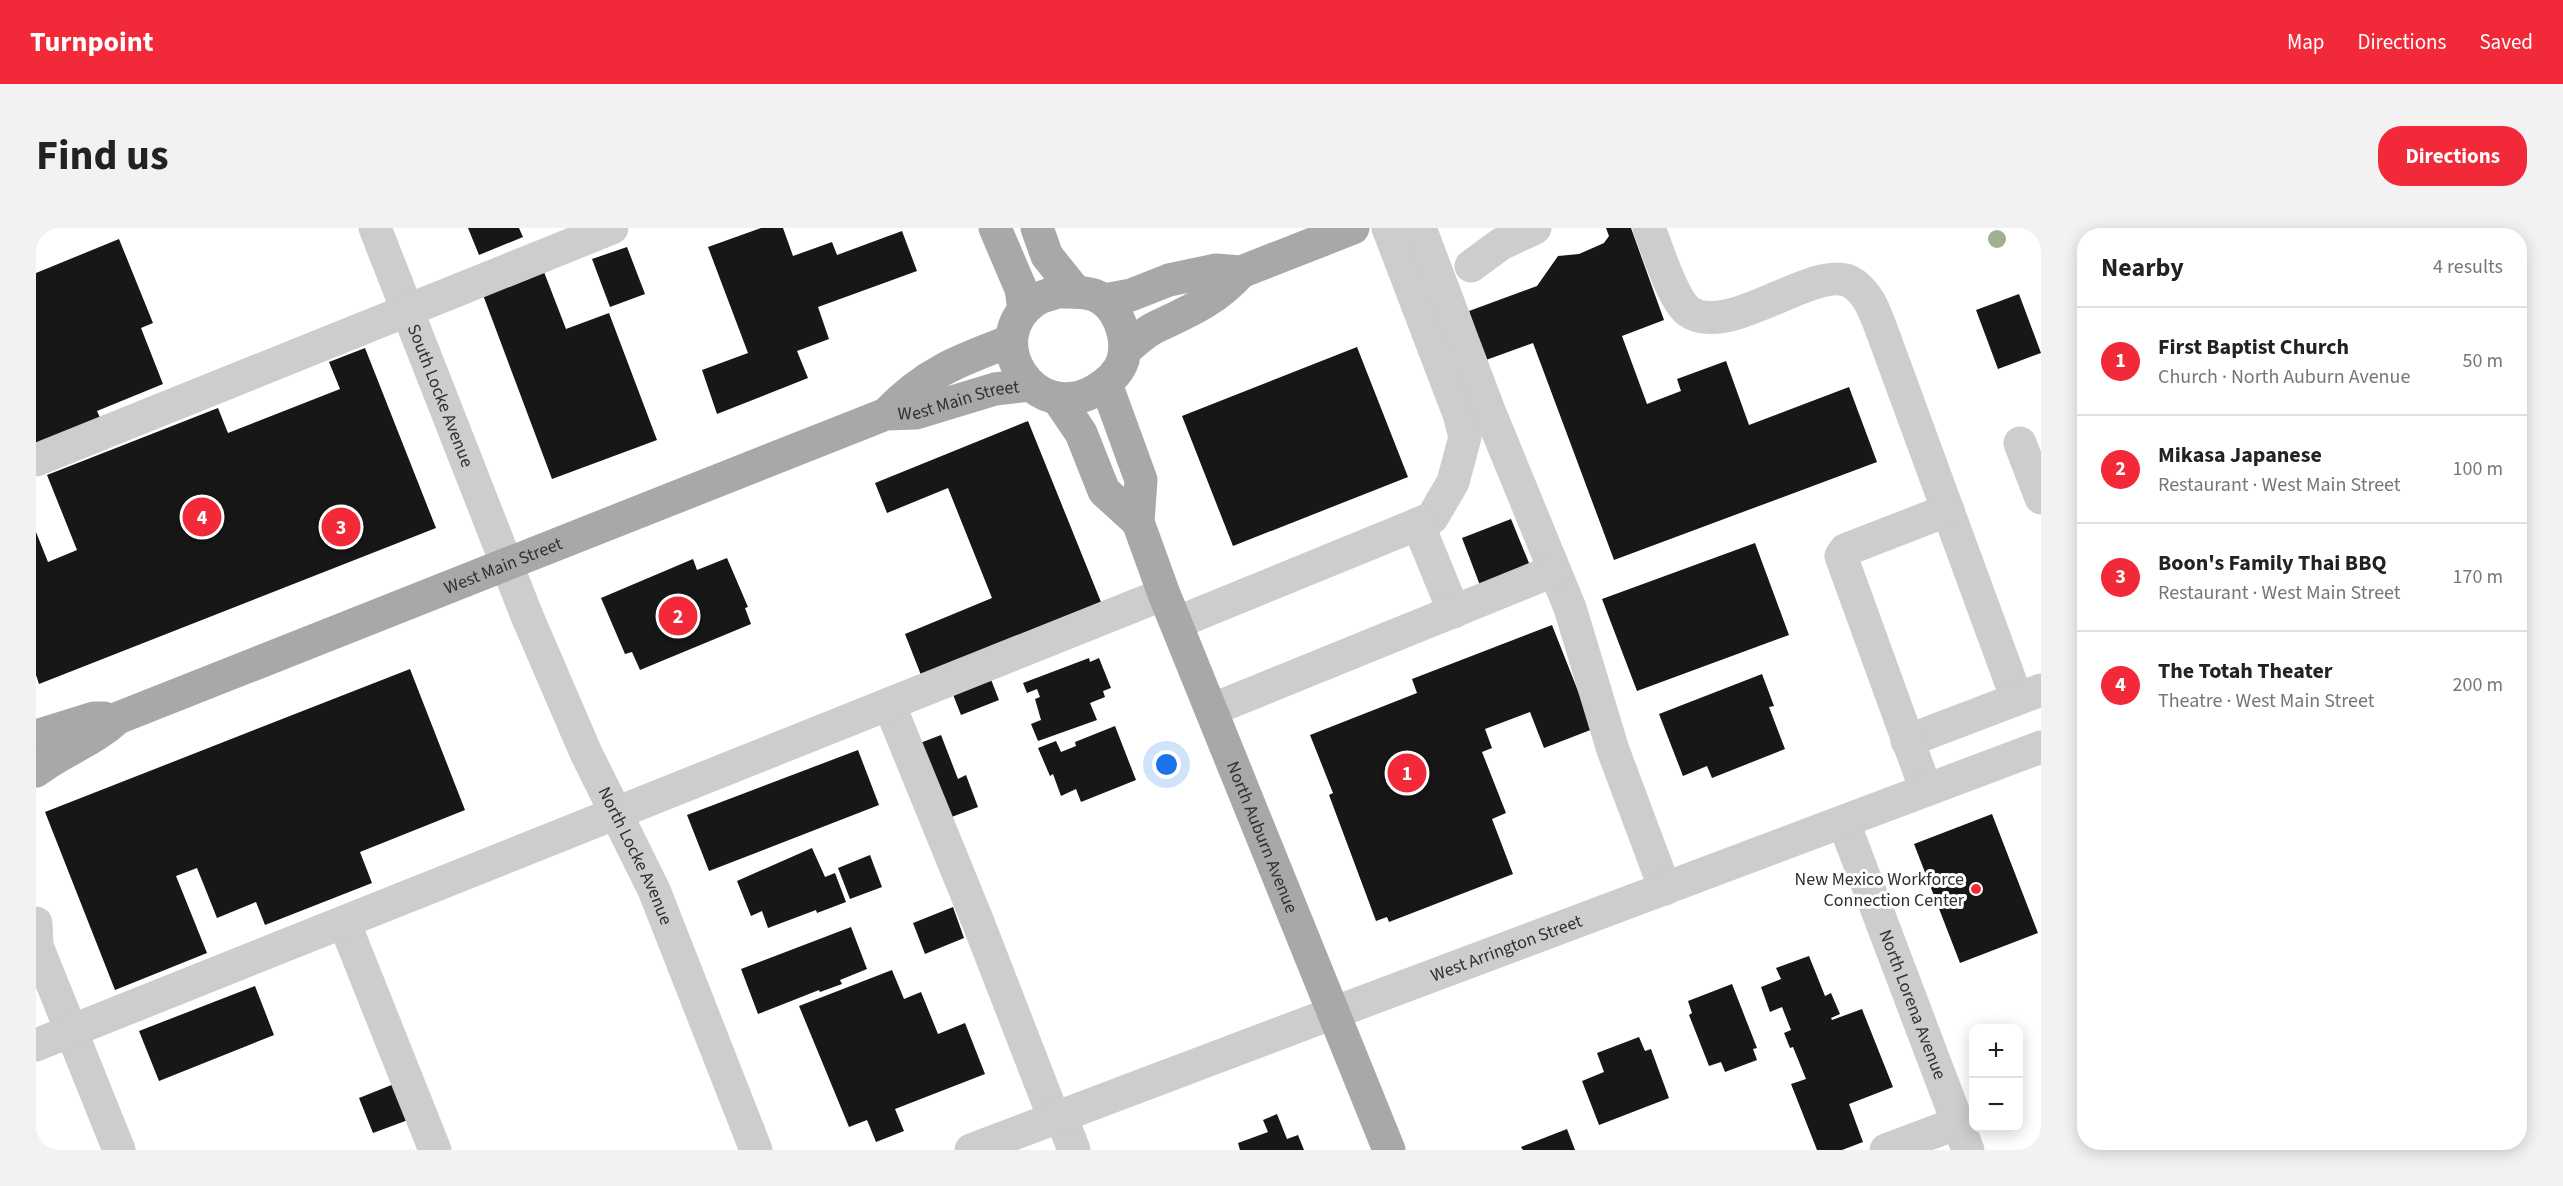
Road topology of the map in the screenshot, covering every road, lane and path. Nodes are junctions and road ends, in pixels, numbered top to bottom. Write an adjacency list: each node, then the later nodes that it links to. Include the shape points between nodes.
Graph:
1 (375, 228): 14 (street, South Locke Avenue)
2 (612, 228): 14 (street)
3 (995, 228): 13 (main road, via 1021,289)
4 (1037, 228): 12 (main road, via 1047,256)
5 (1353, 228): 11 (main road)
6 (1388, 228): 25 (street, via 1465,437 1453,482 1432,518)
7 (1420, 228): 27 (street)
8 (1535, 228): 10 (street, via 1501,244)
9 (1649, 228): 23 (street, via 1671,285 1687,310 1700,317 1734,314 1827,278 1852,282 1867,296)
10 (1471, 266)
11 (1242, 272): 12 (main road, via 1216,270 1169,280 1131,294); 16 (main road, via 1225,291 1154,328)
12 (1091, 296): 13 (main road, via 1058,292 1038,299); 16 (main road, via 1115,313)
13 (1024, 310): 15 (main road)
14 (407, 311): 21 (street); 26 (street, South Locke Avenue)
15 (1011, 341): 18 (main road, via 1013,356); 19 (main road, West Main Street, via 952,363 905,393)
16 (1125, 349): 17 (main road, via 1122,364)
17 (1106, 384): 18 (main road, via 1091,393); 24 (main road, North Auburn Avenue, via 1141,480)
18 (1044, 392): 19 (main road, West Main Street, via 994,389 916,413); 24 (main road, North Auburn Avenue, via 1081,433 1104,491)
19 (886, 414): 26 (main road, West Main Street)
20 (2020, 443): 22 (street)
21 (36, 460)
22 (2041, 498)
23 (1948, 510): 30 (street); 35 (street, via 1845,550 1840,556)
24 (1138, 522): 28 (main road, North Auburn Avenue)
25 (1419, 524): 28 (street); 29 (street)
26 (506, 564): 33 (main road, West Main Street); 39 (street, North Locke Avenue)
27 (1553, 571): 29 (street); 41 (street, via 1570,608 1613,750)
28 (1170, 609): 31 (street); 32 (main road, North Auburn Avenue)
29 (1454, 612): 32 (street)
30 (2029, 694): 35 (street)
31 (889, 704): 39 (street); 47 (street)
32 (1211, 710): 44 (main road, North Auburn Avenue)
33 (118, 718): 34 (main road, West Main Street, via 94,718); 37 (main road, West Main Street, via 100,734)
34 (36, 736)
35 (1907, 741): 38 (street)
36 (2041, 747): 38 (street, West Arrington Street)
37 (36, 771)
38 (1926, 790): 40 (street, West Arrington Street)
39 (615, 813): 42 (street); 51 (street, North Locke Avenue, via 654,890)
40 (1844, 823): 41 (street, West Arrington Street); 48 (street, North Lorena Avenue)
41 (1665, 889): 44 (street, West Arrington Street)
42 (344, 922): 45 (street); 50 (street)
43 (36, 938): 45 (street)
44 (1333, 1012): 47 (street, West Arrington Street); 54 (main road, North Auburn Avenue)
45 (71, 1031): 46 (street); 49 (street)
46 (36, 1045)
47 (1057, 1117): 52 (street, West Arrington Street); 53 (street)
48 (1963, 1136): 55 (street)
49 (119, 1150)
50 (435, 1150)
51 (756, 1150)
52 (971, 1150)
53 (1074, 1150)
54 (1389, 1150)
55 (1886, 1150)

